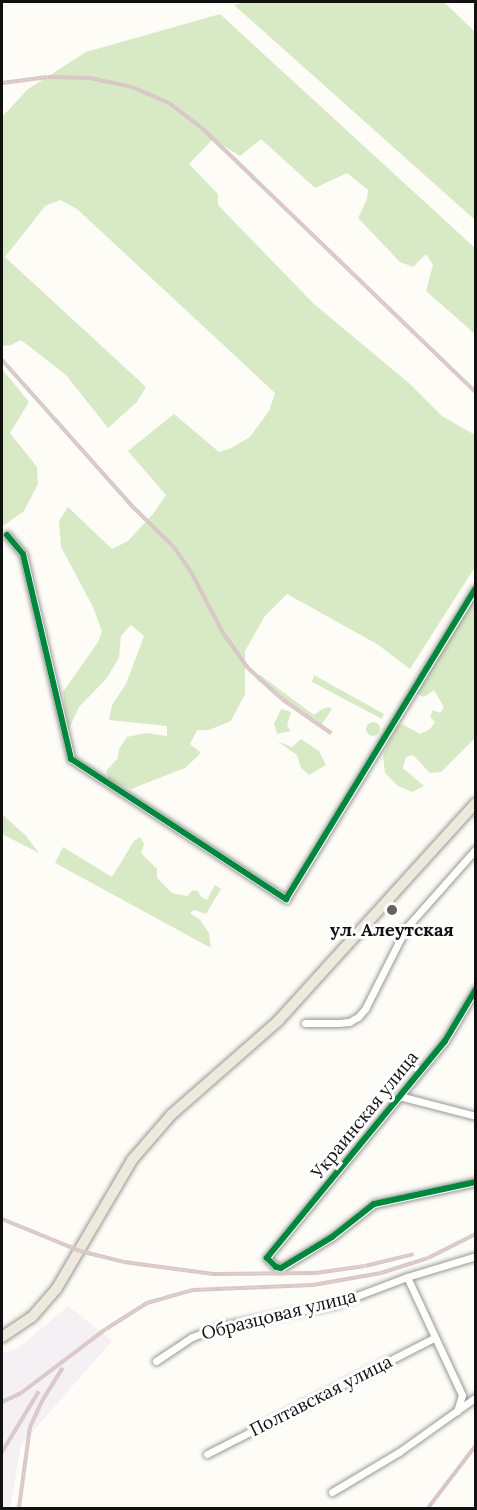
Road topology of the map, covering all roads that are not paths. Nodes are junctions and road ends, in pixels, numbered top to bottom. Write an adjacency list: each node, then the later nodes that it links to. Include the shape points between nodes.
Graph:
1 (7, 535): 2 (street, via 23,554 71,759 286,899)
2 (476, 588)
3 (476, 803): 12 (main road, via 279,1020 171,1115 132,1160 57,1288 32,1317)
4 (476, 849): 6 (street, via 406,928 365,1009 349,1022)
5 (476, 989): 7 (street, Украинская улица, via 445,1041)
6 (305, 1023)
7 (399, 1096): 8 (street); 9 (street, Украинская улица, via 268,1259 280,1268 332,1238 374,1204)
8 (476, 1116)
9 (476, 1182)
10 (476, 1256): 11 (street, Образцовая улица)
11 (407, 1277): 13 (street); 14 (street, Образцовая улица, via 308,1312 223,1326 186,1341)
12 (2, 1337)
13 (434, 1338): 16 (street, via 462,1395); 17 (street, Полтавская улица)
14 (156, 1361)
15 (476, 1397): 16 (street)
16 (456, 1412): 18 (street)
17 (207, 1454)
18 (332, 1492)

